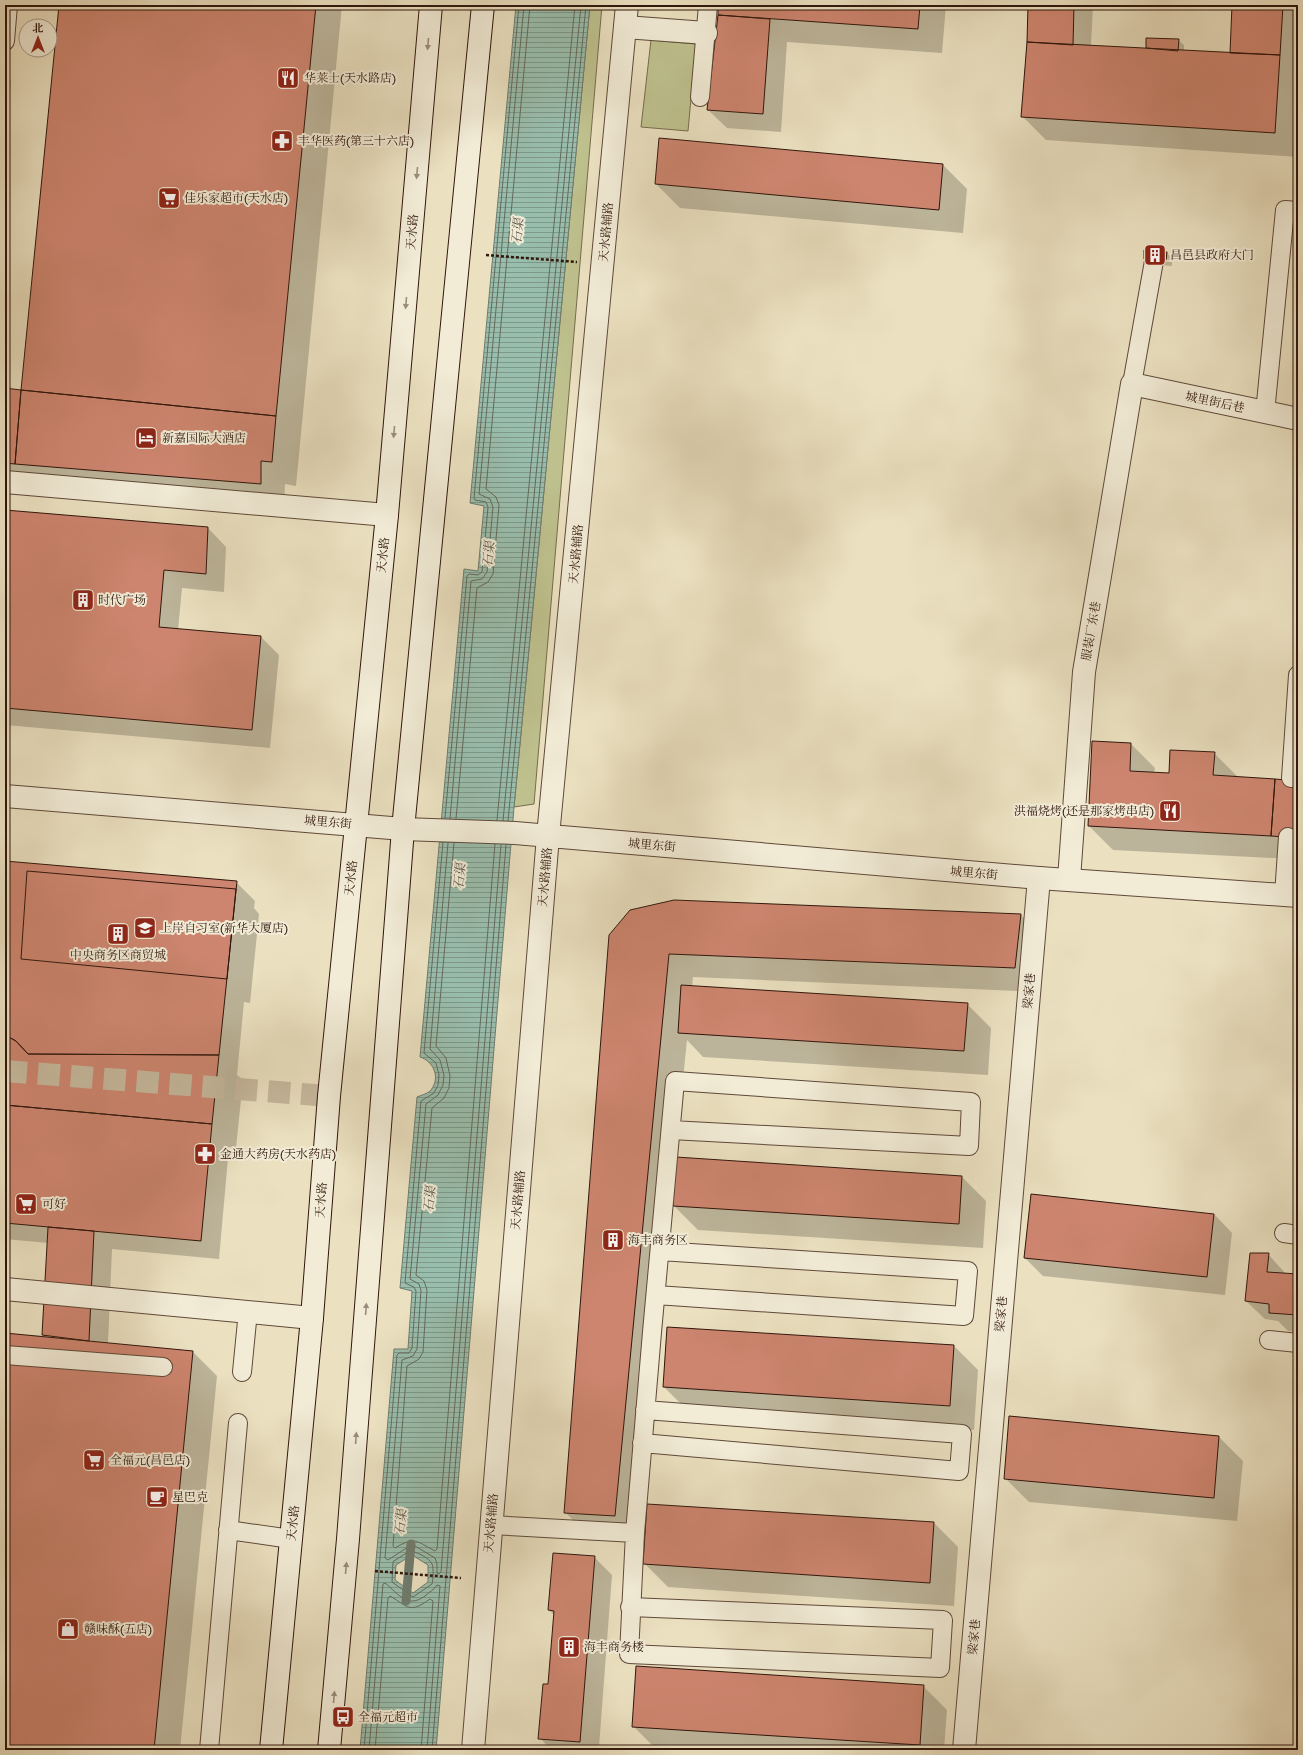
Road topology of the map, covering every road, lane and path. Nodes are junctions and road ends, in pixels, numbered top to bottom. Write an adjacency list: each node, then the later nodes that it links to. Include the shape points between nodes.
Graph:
1 (8, 5): 8 (lane)
2 (431, 5): 18 (street, 天水路, one-way to 18)
3 (482, 5): 11 (street)
4 (627, 5): 6 (street, 天水路辅路)
5 (708, 5): 7 (lane)
6 (625, 27): 7 (street); 13 (street, 天水路辅路)
7 (706, 33): 9 (lane)
8 (5, 41)
9 (700, 97)
10 (1298, 211): 15 (lane, via 1285,210)
11 (460, 253): 13 (path); 23 (street)
12 (1154, 262): 14 (lane)
13 (603, 264): 24 (street, 天水路辅路)
14 (1132, 384): 15 (street, 城里街后巷); 27 (street, 服装厂东巷, via 1084,672)
15 (1265, 413): 16 (street, 城里街后巷)
16 (1298, 420)
17 (5, 482): 18 (street)
18 (387, 515): 22 (street, 天水路)
19 (1298, 675): 20 (lane)
20 (1292, 778)
21 (5, 796): 22 (street, 城里东街)
22 (356, 824): 23 (street, 城里东街); 34 (street, 天水路, via 329,1096)
23 (403, 829): 24 (street, 城里东街, via 515,832); 52 (street, one-way to 23)
24 (548, 836): 26 (street, 城里东街); 43 (street, 天水路辅路)
25 (1288, 837): 28 (lane)
26 (1039, 878): 27 (street, 城里东街); 54 (street, 梁家巷)
27 (1069, 879): 28 (street, 城里东街)
28 (1291, 895)
29 (671, 1130): 29 (lane, via 675,1081 971,1102 969,1146); 30 (lane)
30 (660, 1251): 32 (lane); 32 (lane, via 968,1271 964,1316)
31 (5, 1289): 33 (street)
32 (656, 1295): 40 (lane)
33 (248, 1311): 34 (street); 39 (lane)
34 (312, 1318): 46 (street, 天水路)
35 (1270, 1340): 36 (lane)
36 (1298, 1343)
37 (5, 1355): 38 (lane)
38 (163, 1367)
39 (242, 1372)
40 (646, 1410): 42 (lane); 42 (lane, via 962,1434 959,1471)
41 (238, 1423): 44 (lane)
42 (642, 1443): 45 (lane)
43 (491, 1525): 45 (lane); 48 (street, 天水路辅路)
44 (228, 1530): 46 (lane); 50 (lane)
45 (635, 1533): 49 (lane)
46 (291, 1539): 51 (street, 天水路)
47 (375, 1571): 48 (path)
48 (486, 1580): 53 (street, 天水路辅路)
49 (630, 1606): 49 (lane, via 629,1654 940,1668 943,1620)
50 (209, 1750)
51 (271, 1750)
52 (330, 1750)
53 (473, 1750)
54 (964, 1750)

